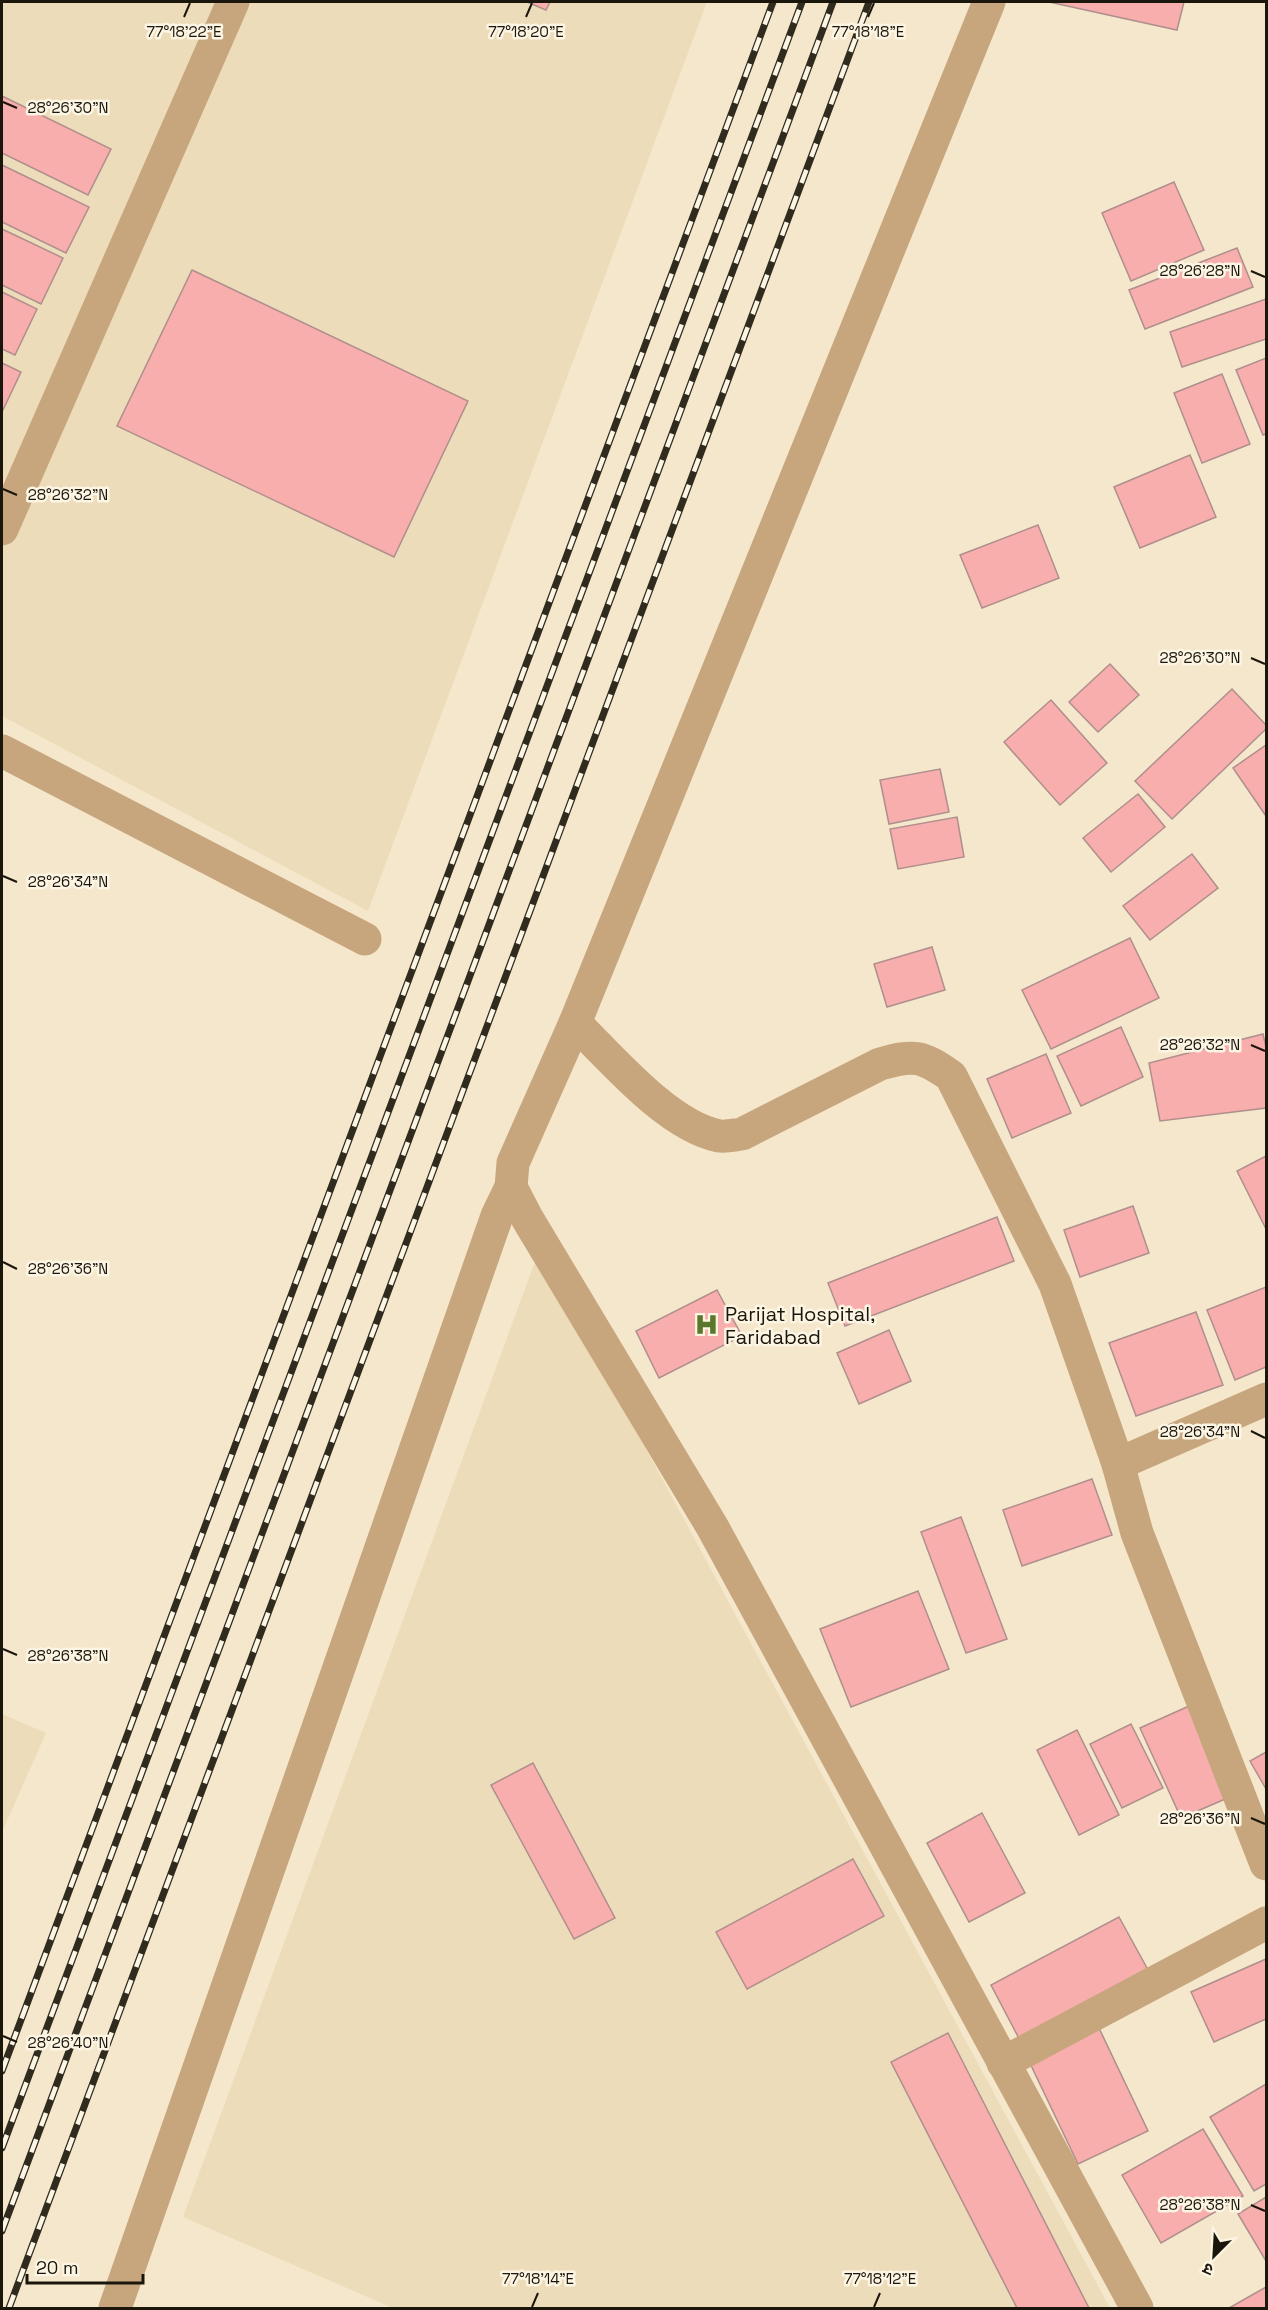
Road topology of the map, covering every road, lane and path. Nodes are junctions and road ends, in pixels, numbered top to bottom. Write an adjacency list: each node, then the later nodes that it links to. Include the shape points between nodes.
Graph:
1 (233, 2): 3 (street)
2 (989, 2): 6 (street)
3 (2, 529)
4 (2, 751): 5 (street)
5 (365, 939)
6 (575, 1023): 7 (street, via 513,1162); 9 (street, via 660,1106 697,1129 721,1136 742,1134 880,1064 902,1058 928,1060 951,1076 1055,1284)
7 (511, 1187): 12 (street, via 713,1528); 13 (street, via 489,1239)
8 (1266, 1399): 9 (street)
9 (1118, 1464): 10 (street, via 1137,1533)
10 (1266, 1864)
11 (1266, 1923): 12 (street)
12 (1003, 2063): 14 (street)
13 (115, 2308)
14 (1137, 2308)

